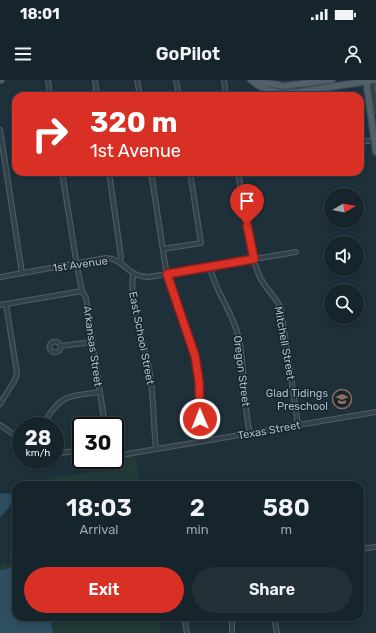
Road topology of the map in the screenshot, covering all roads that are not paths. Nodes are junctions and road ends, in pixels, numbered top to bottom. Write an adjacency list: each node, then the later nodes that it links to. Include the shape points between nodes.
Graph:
1 (48, 80): 9 (street)
2 (95, 80): 10 (street)
3 (137, 80): 11 (street)
4 (176, 80): 12 (street)
5 (224, 80): 13 (street)
6 (332, 80): 8 (main road)
7 (370, 81): 16 (main road); 17 (street); 19 (main road)
8 (299, 82): 14 (main road, via 275,86 251,80 259,87); 15 (street)
9 (50, 92)
10 (96, 92)
11 (139, 92)
12 (178, 92)
13 (226, 92)
14 (275, 92)
15 (300, 92)
16 (311, 92)
17 (376, 110)
18 (0, 130): 33 (street)
19 (375, 140): 20 (street); 21 (main road)
20 (364, 141)
21 (376, 152)
22 (63, 176): 31 (street, Arkansas Street)
23 (110, 176): 30 (street, via 122,257)
24 (152, 176): 27 (street)
25 (191, 176): 27 (street, via 201,243)
26 (239, 176): 29 (street, Mitchell Street)
27 (163, 249): 34 (street)
28 (296, 252): 29 (street)
29 (254, 259): 32 (street); 48 (street, Mitchell Street, via 260,279 281,309)
30 (120, 262): 31 (street, 1st Avenue, via 106,258); 35 (street, 1st Avenue)
31 (76, 264): 33 (street, 1st Avenue); 37 (street, Arkansas Street)
32 (210, 267): 34 (street); 50 (street, Oregon Street, via 216,287 232,317 238,335)
33 (22, 273): 36 (street, 1st Avenue)
34 (167, 274): 35 (street, via 147,277); 51 (street, via 195,356)
35 (133, 275): 52 (street, East School Street, via 133,300 150,371)
36 (0, 277)
37 (82, 291): 38 (street); 40 (street, Arkansas Street, via 86,298)
38 (6, 304): 39 (street); 43 (street, via 17,373)
39 (0, 305)
40 (92, 342): 41 (street); 42 (street, Arkansas Street)
41 (61, 346)
42 (100, 392): 45 (street, via 66,397); 46 (street, Arkansas Street)
43 (0, 404)
44 (376, 412): 48 (street, Texas Street)
45 (49, 417)
46 (104, 417)
47 (0, 425): 49 (street)
48 (298, 425): 50 (street, Texas Street)
49 (12, 433)
50 (250, 433): 51 (street, Texas Street)
51 (202, 441): 52 (street, Texas Street)
52 (156, 449): 53 (street, Texas Street)
53 (124, 454)
54 (376, 547): 55 (street)
55 (364, 548)
56 (185, 621): 59 (street)
57 (232, 621): 60 (street)
58 (274, 621): 61 (street)
59 (187, 633)
60 (232, 633)
61 (276, 633)

